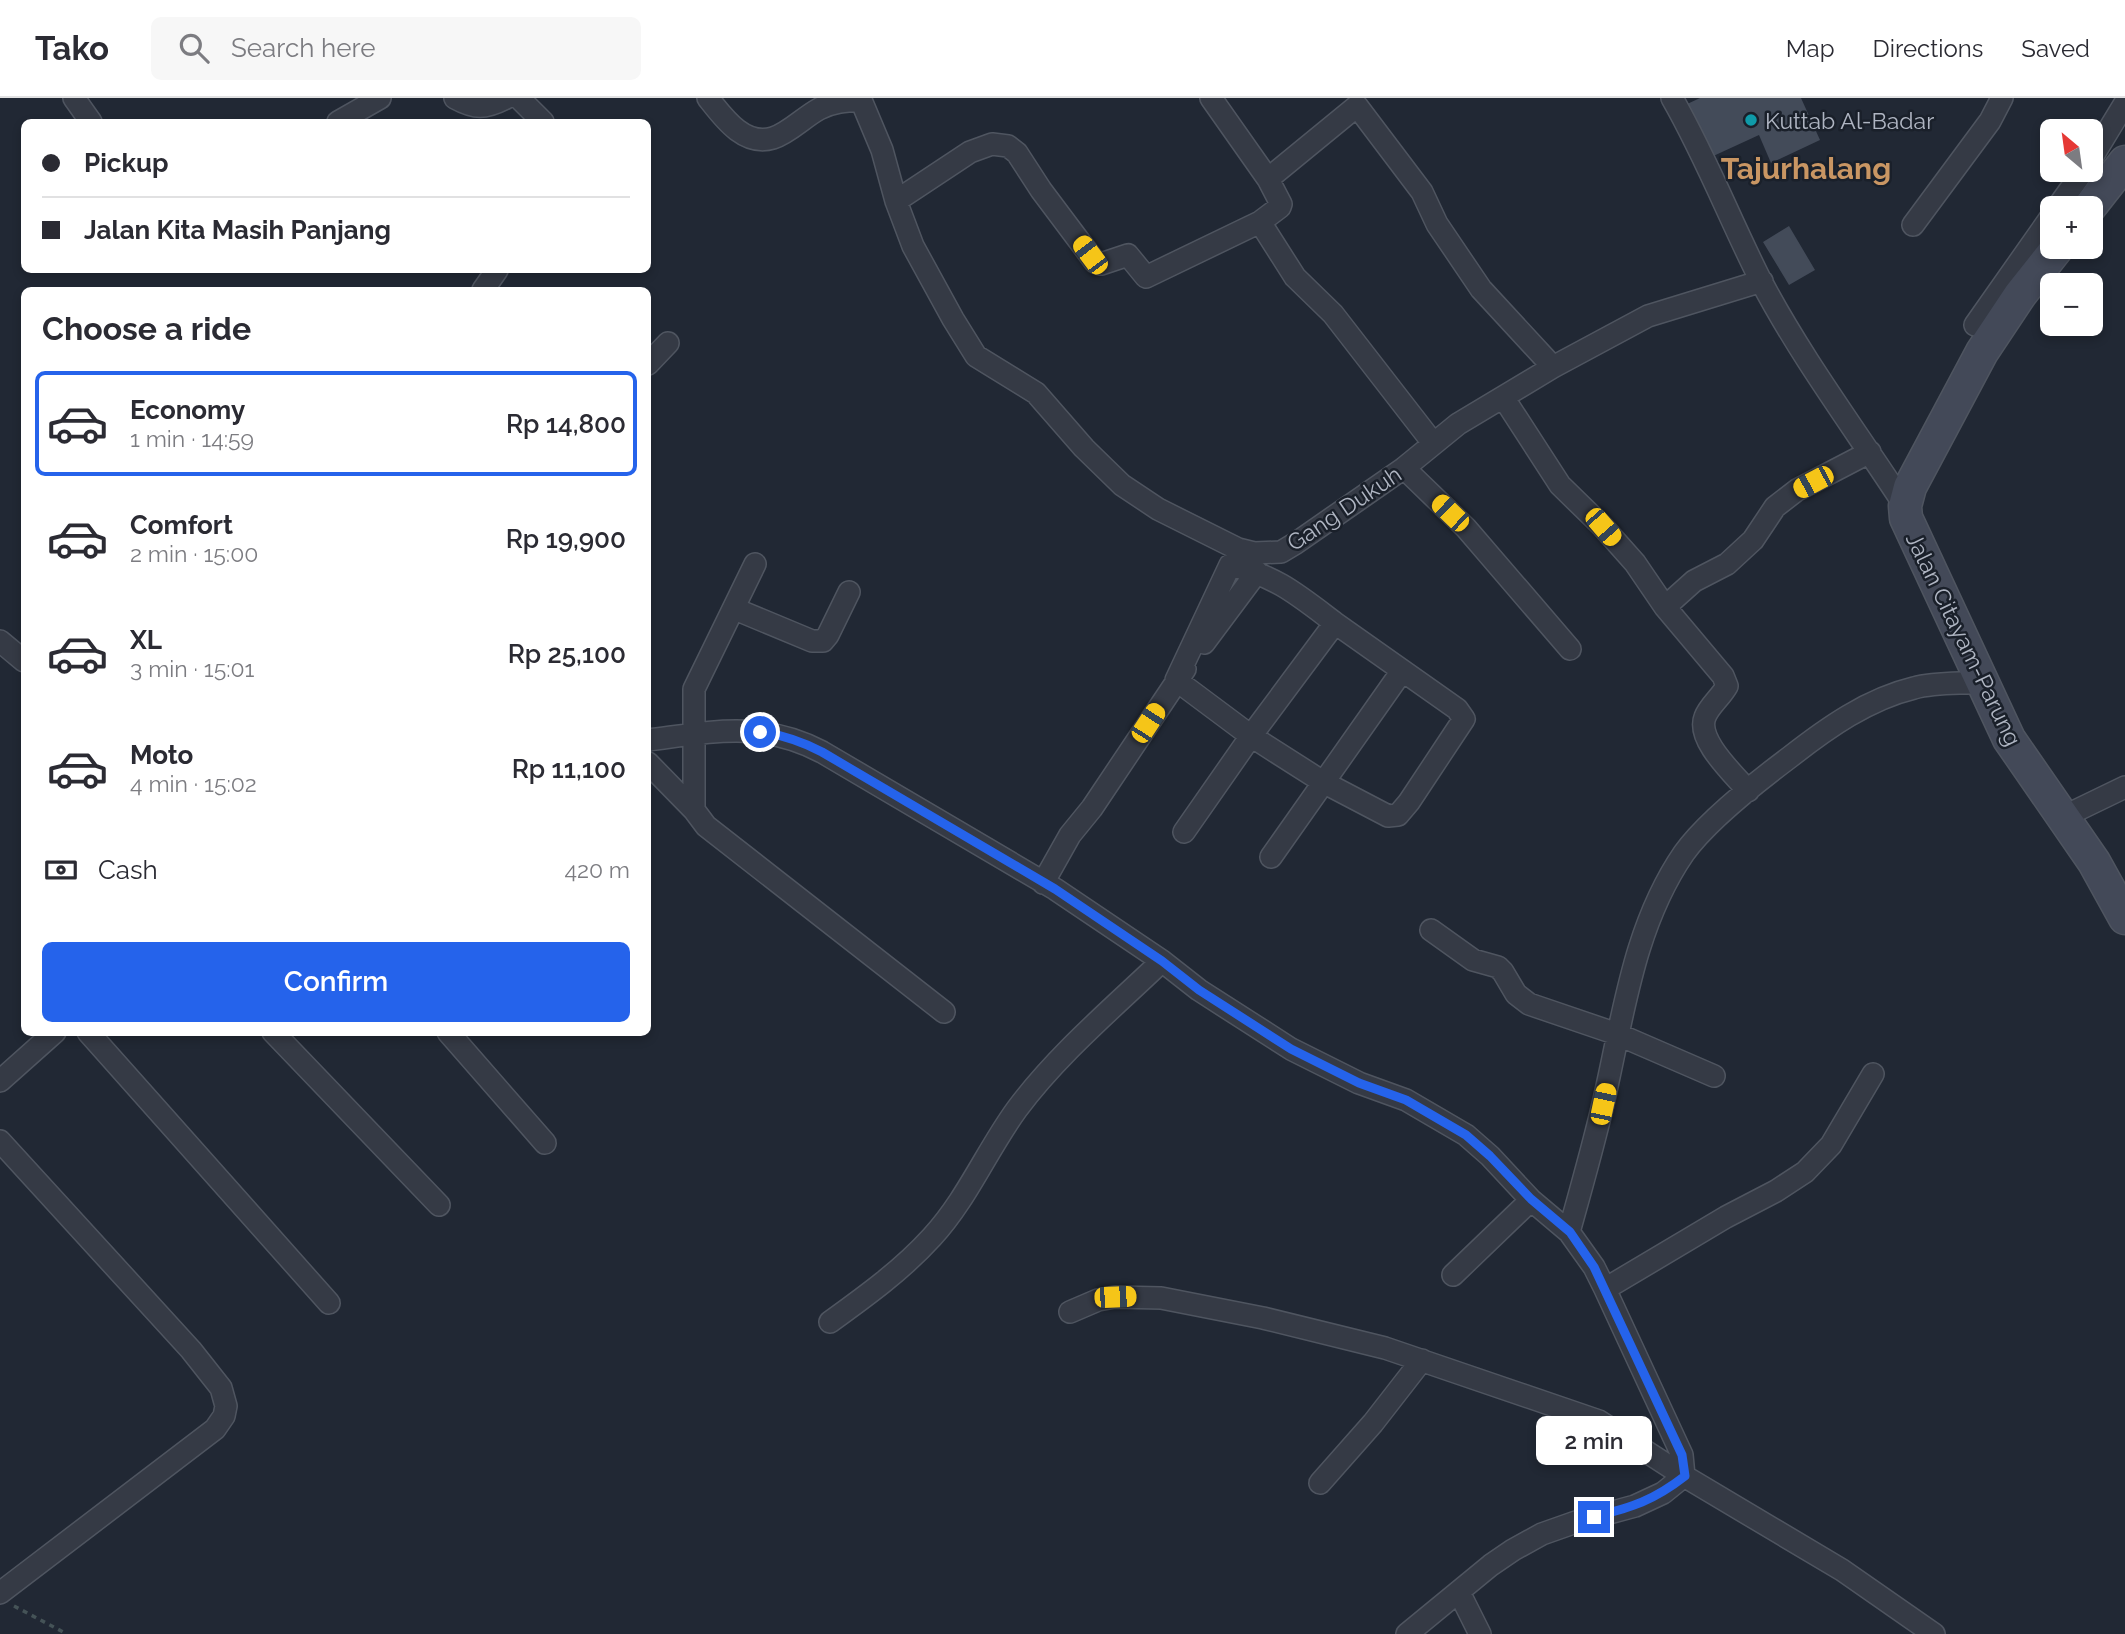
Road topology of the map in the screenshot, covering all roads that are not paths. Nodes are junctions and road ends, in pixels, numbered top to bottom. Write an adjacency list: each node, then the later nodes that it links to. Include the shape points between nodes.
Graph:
1 (74, 98): 13 (street)
2 (380, 98): 14 (street)
3 (455, 98): 4 (street, via 470,107)
4 (506, 98)
5 (519, 98): 15 (street)
6 (708, 98): 10 (street, via 733,127 749,138 762,139 773,138 821,108)
7 (1211, 98): 18 (street)
8 (1672, 98): 25 (street)
9 (2002, 98): 22 (street)
10 (861, 100): 20 (street, Gang Dukuh, via 882,149)
11 (1365, 102): 18 (street); 30 (street, via 1481,289)
12 (2125, 103): 16 (street)
13 (89, 119)
14 (343, 119)
15 (540, 119)
16 (2104, 138)
17 (2125, 162): 19 (main road)
18 (1268, 179): 21 (street, via 1281,205)
19 (2098, 196)
20 (896, 201): 21 (street, via 970,152 992,144 1013,148 1097,264 1128,256 1146,277); 34 (street, Gang Dukuh, via 924,267 976,356 1036,393 1122,485 1158,509 1238,549 1281,552)
21 (1260, 222): 32 (street, via 1295,276 1334,314)
22 (1913, 225)
23 (2040, 238): 26 (street)
24 (2046, 259): 26 (main road, Jalan Citayam-Parung)
25 (1762, 281): 30 (street, Gang Dukuh, via 1648,316); 33 (street)
26 (2011, 290): 27 (street); 35 (main road, Jalan Citayam-Parung, via 1910,487)
27 (1975, 325)
28 (668, 343): 29 (street)
29 (651, 361)
30 (1553, 366): 31 (street, Gang Dukuh)
31 (1503, 397): 32 (street, Gang Dukuh); 38 (street, via 1560,485 1635,563)
32 (1433, 443): 34 (street, Gang Dukuh)
33 (1870, 452): 35 (street); 38 (street, via 1797,490 1775,507 1753,540 1727,564 1693,581)
34 (1404, 468): 42 (street, via 1466,528)
35 (1905, 506): 46 (main road, Jalan Citayam-Parung, via 1909,526)
36 (755, 564): 39 (street)
37 (849, 592): 39 (street, via 823,641 812,641)
38 (1665, 607): 53 (street, via 1726,681 1726,689 1705,715 1703,730 1709,744)
39 (735, 609): 47 (street, via 694,688)
40 (1335, 623): 44 (street); 45 (street, via 1288,588 1230,565); 48 (street)
41 (0, 641): 43 (street)
42 (1570, 649)
43 (21, 658)
44 (1402, 671): 51 (street); 51 (street, via 1457,709 1464,719 1409,803 1398,815 1388,816)
45 (1176, 680): 48 (street); 58 (street, via 1070,835)
46 (1983, 682): 53 (street, via 1931,685 1884,697 1816,736); 55 (main road, Jalan Citayam-Parung, via 2009,739)
47 (695, 734): 49 (street); 54 (street); 58 (street, via 740,730 802,741)
48 (1251, 736): 51 (street); 56 (street)
49 (651, 740)
50 (651, 766): 54 (street)
51 (1323, 782): 57 (street)
52 (2125, 787): 55 (street)
53 (1748, 790): 63 (street, via 1695,840 1671,874 1640,943)
54 (694, 810): 62 (street, via 706,826)
55 (2063, 817): 59 (main road, Jalan Citayam-Parung)
56 (1184, 832)
57 (1271, 857)
58 (1049, 886): 61 (street)
59 (2125, 918)
60 (1431, 930): 63 (street, via 1473,960 1498,967 1516,994 1529,1004)
61 (1162, 961): 73 (street, via 1291,1049 1359,1083 1406,1100 1466,1135); 80 (street, via 1063,1056 1017,1109 933,1237 889,1279)
62 (944, 1012)
63 (1618, 1034): 69 (street); 75 (street)
64 (51, 1036): 70 (street)
65 (92, 1036): 78 (street)
66 (277, 1036): 74 (street)
67 (451, 1036): 72 (street)
68 (1873, 1074): 77 (street, via 1831,1144 1805,1172)
69 (1714, 1076)
70 (0, 1081)
71 (0, 1140): 85 (street, via 191,1350 220,1388 226,1406 215,1429)
72 (545, 1143)
73 (1531, 1199): 75 (street); 76 (street)
74 (439, 1205)
75 (1570, 1232): 77 (street)
76 (1453, 1275)
77 (1605, 1289): 82 (street, via 1682,1455)
78 (329, 1303)
79 (1070, 1312): 81 (street, via 1115,1297 1161,1298 1263,1318)
80 (830, 1322)
81 (1422, 1360): 82 (street, via 1599,1421); 83 (street)
82 (1685, 1476): 84 (street, via 1635,1506 1542,1535 1492,1565); 88 (street, via 1842,1570)
83 (1320, 1483)
84 (1460, 1592): 86 (street); 87 (street)
85 (5, 1599)
86 (1407, 1634)
87 (1480, 1634)
88 (1934, 1634)

